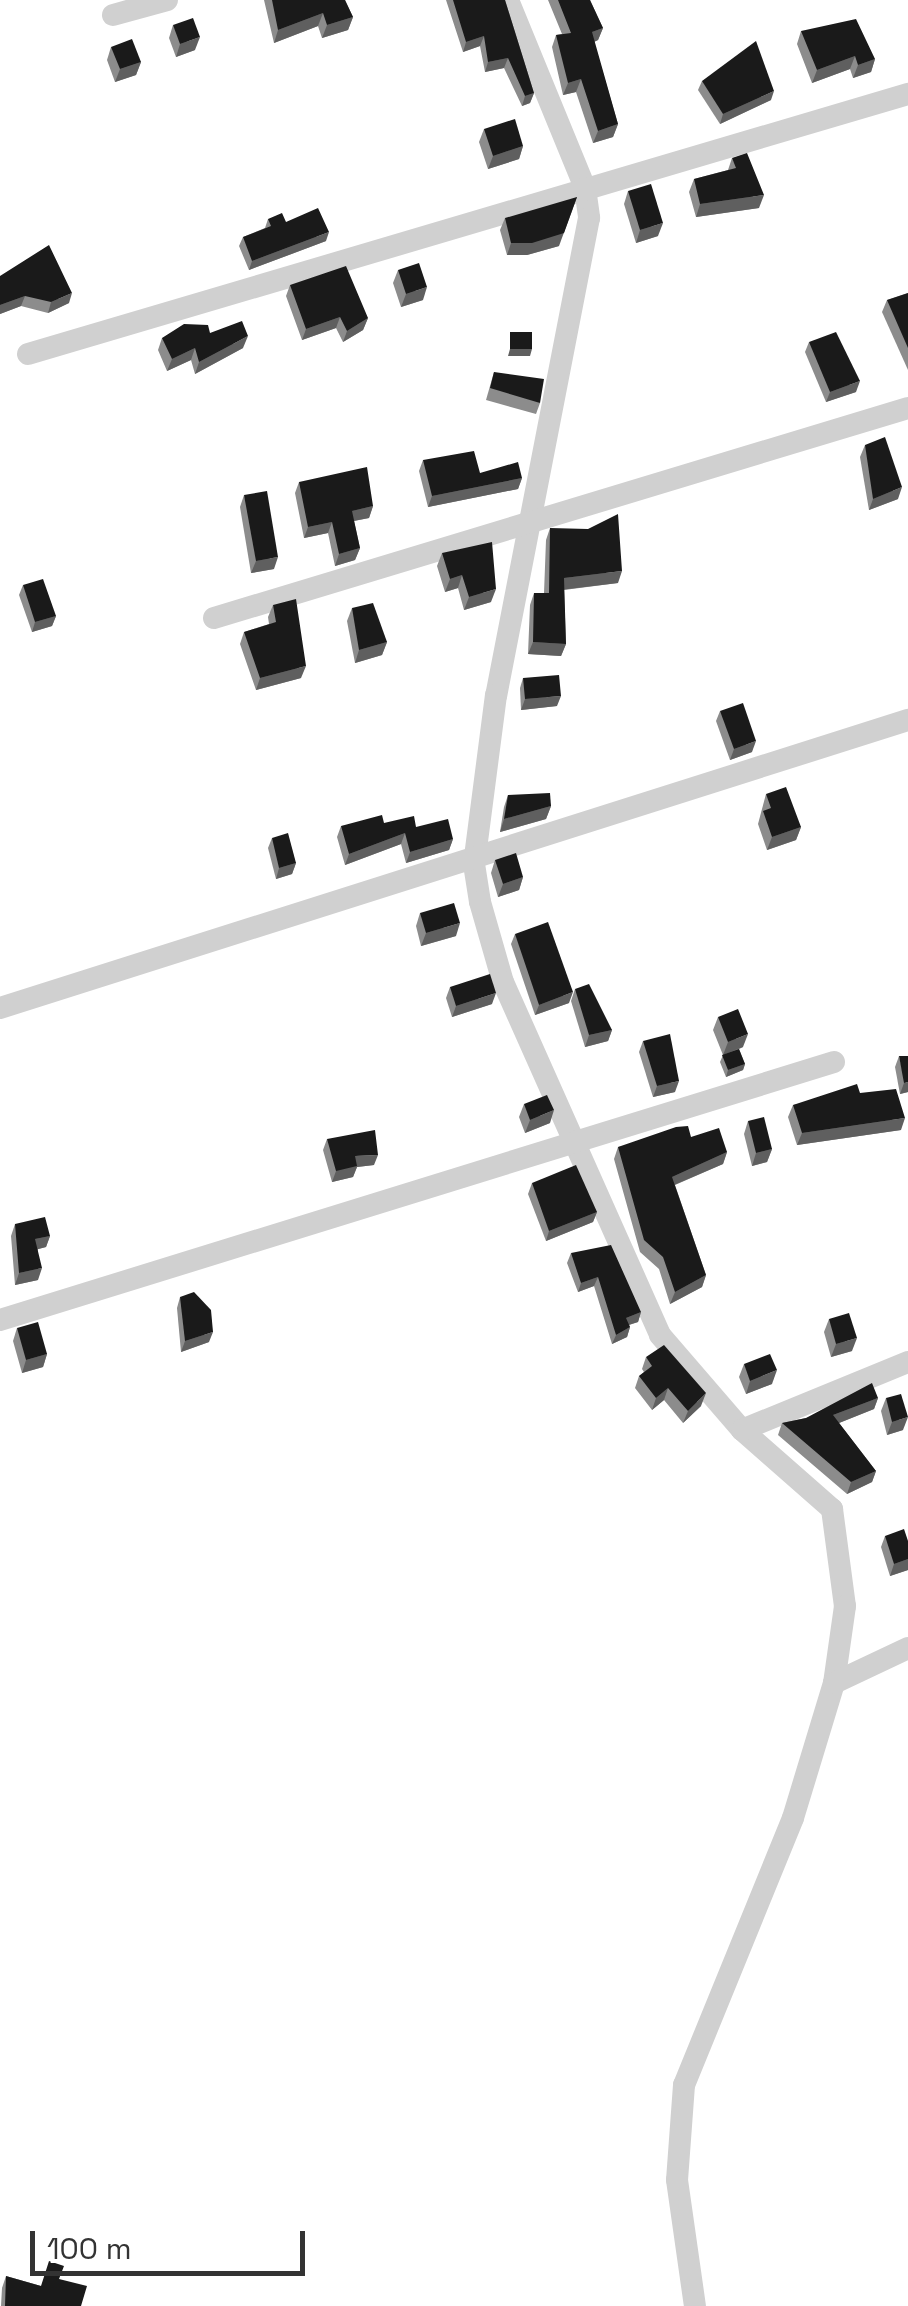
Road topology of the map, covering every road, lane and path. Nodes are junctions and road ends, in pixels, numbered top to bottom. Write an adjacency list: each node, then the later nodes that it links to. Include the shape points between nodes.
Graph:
1 (166, 0): 3 (street)
2 (508, 0): 5 (street)
3 (113, 15)
4 (908, 94): 5 (street)
5 (585, 188): 6 (street); 8 (street, via 588,218)
6 (28, 354)
7 (908, 408): 8 (street)
8 (529, 523): 9 (street); 11 (street)
9 (214, 618)
10 (908, 720): 11 (street)
11 (474, 864): 12 (street); 14 (street, via 503,982)
12 (0, 1008)
13 (834, 1062): 14 (street)
14 (578, 1146): 15 (street); 17 (street, via 660,1335)
15 (0, 1320)
16 (908, 1362): 17 (street)
17 (742, 1430): 19 (street, via 838,1525 846,1606)
18 (908, 1648): 19 (street)
19 (834, 1682): 20 (street, via 793,1818 684,2085 677,2180)
20 (695, 2306)

